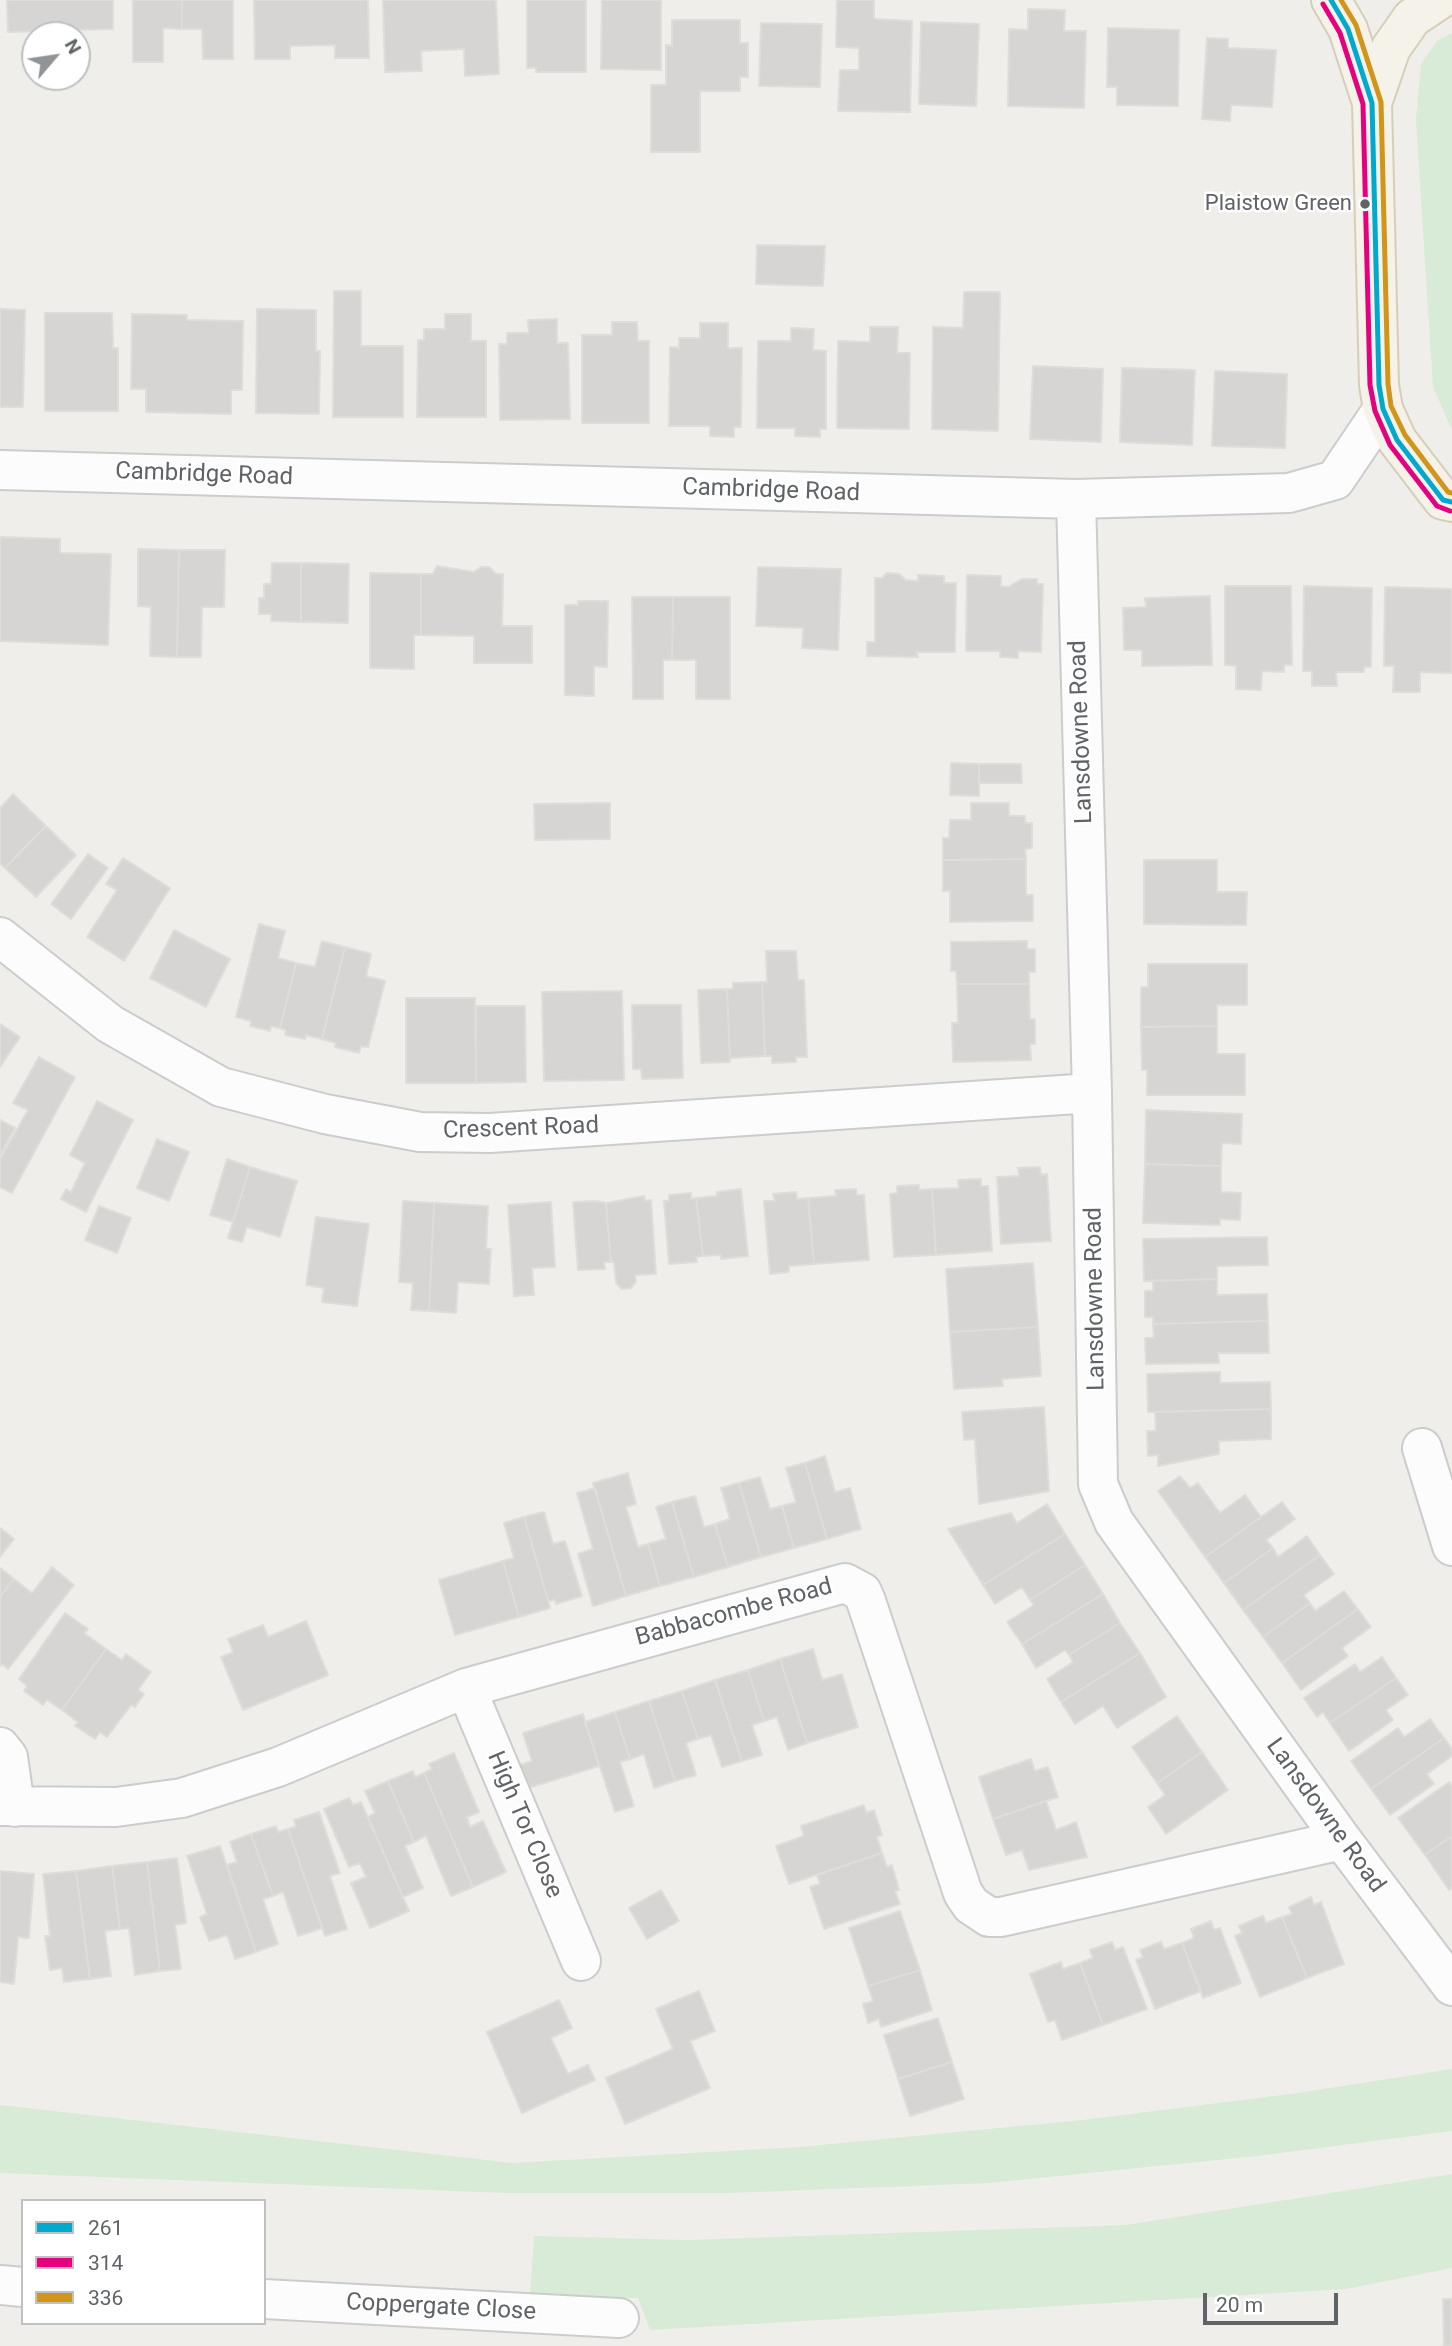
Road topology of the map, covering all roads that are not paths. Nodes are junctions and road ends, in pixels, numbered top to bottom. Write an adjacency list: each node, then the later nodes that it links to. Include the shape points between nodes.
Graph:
1 (1331, 0): 3 (main road, via 1348,29)
2 (1439, 0): 3 (main road, via 1412,18 1391,48)
3 (1372, 103): 4 (main road)
4 (1383, 409): 6 (street, Cambridge Road, via 1335,480 1289,493); 7 (main road, via 1397,440 1443,500)
5 (0, 470): 6 (street, Cambridge Road)
6 (1076, 499): 9 (street, Lansdowne Road)
7 (1452, 502)
8 (0, 937): 9 (street, Crescent Road, via 110,1024 221,1087 420,1132 490,1133)
9 (1092, 1093): 15 (street, Lansdowne Road, via 1098,1484 1114,1522)
10 (1422, 1448): 11 (street)
11 (1452, 1546)
12 (466, 1688): 14 (street, Babbacombe Road, via 278,1767 181,1798 116,1807); 15 (street, Babbacombe Road, via 845,1583 862,1592 866,1601 963,1893 989,1917); 16 (street, High Tor Close)
13 (0, 1747): 14 (street, via 8,1757)
14 (7, 1806)
15 (1342, 1840): 17 (street, Lansdowne Road)
16 (581, 1961)
17 (1452, 1986)
18 (0, 2286): 19 (street)
19 (21, 2287)
20 (266, 2299): 21 (street, Coppergate Close)
21 (619, 2318)

